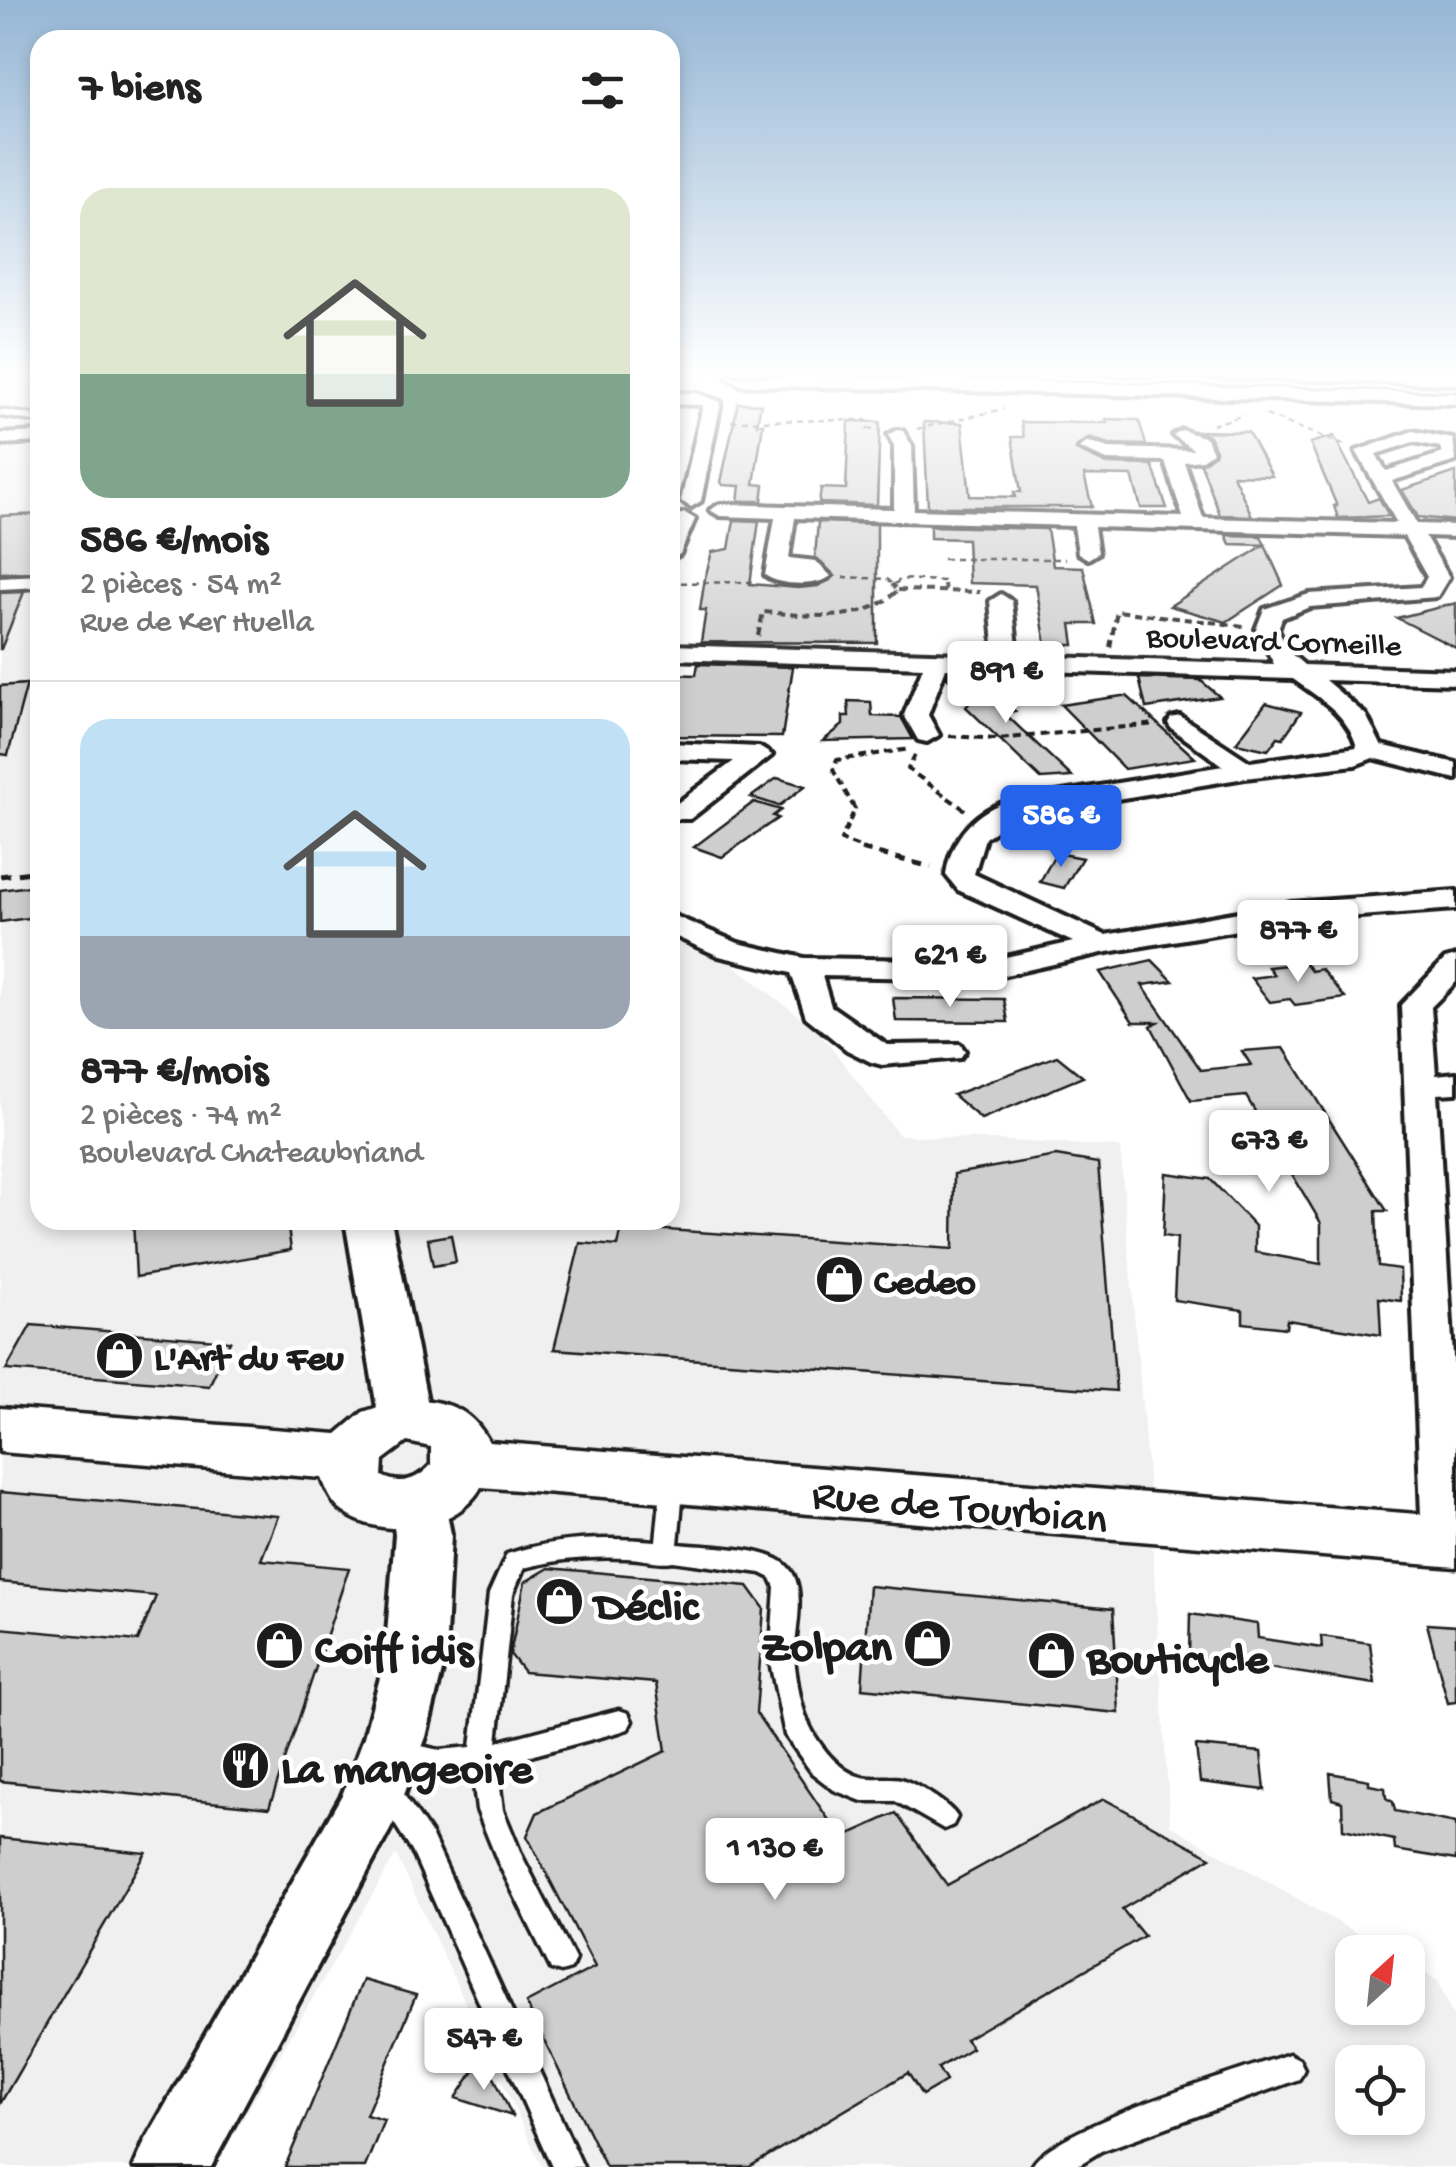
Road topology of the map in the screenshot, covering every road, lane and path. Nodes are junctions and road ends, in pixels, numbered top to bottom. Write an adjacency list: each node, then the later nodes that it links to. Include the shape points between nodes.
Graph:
1 (686, 478): 5 (street)
2 (903, 478): 8 (street)
3 (1181, 478): 10 (street)
4 (1378, 478): 11 (street)
5 (680, 505)
6 (786, 512): 7 (street); 8 (street); 15 (street)
7 (680, 514)
8 (904, 514): 9 (street)
9 (1083, 519): 10 (street); 13 (street)
10 (1194, 521): 11 (street)
11 (1407, 529): 12 (street); 23 (street, via 1438,576 1429,592 1292,602 1272,614)
12 (1456, 531)
13 (1088, 553): 14 (path, via 1080,559)
14 (943, 559)
15 (777, 568): 16 (street, via 809,565); 19 (path, via 744,585)
16 (820, 576): 20 (path, via 887,579)
17 (30, 580): 18 (street)
18 (0, 582)
19 (680, 582)
20 (897, 587): 21 (path); 21 (path, via 901,580 943,581); 25 (path, via 892,599 865,614 763,612)
21 (945, 591): 22 (path, via 1001,592)
22 (1001, 601): 27 (street)
23 (1267, 629): 28 (path, via 1117,610); 29 (street, via 1278,656)
24 (680, 652): 25 (street, Boulevard Corneille)
25 (754, 656): 26 (street, Boulevard Corneille)
26 (937, 661): 27 (street, Boulevard Corneille); 32 (street, via 916,715)
27 (1007, 663): 28 (street, Boulevard Corneille)
28 (1106, 667): 29 (street, Boulevard Corneille)
29 (1301, 672): 30 (street, Boulevard Corneille); 33 (street, via 1345,710)
30 (1456, 676)
31 (1180, 723): 32 (path, via 998,739); 35 (street)
32 (927, 735)
33 (1370, 750): 35 (street); 36 (street)
34 (680, 752): 38 (street, via 759,755)
35 (1245, 770): 40 (street, via 1002,812 975,832)
36 (1456, 770)
37 (959, 806): 40 (path, via 908,769 918,748 861,753 836,760 832,770 855,808 842,840)
38 (681, 813)
39 (30, 872): 41 (path)
40 (960, 875): 44 (street)
41 (0, 876)
42 (1456, 900): 44 (street, via 1291,912)
43 (680, 928): 46 (street, via 729,950)
44 (1102, 944): 46 (street, via 988,970)
45 (1456, 965): 48 (street, via 1416,1005)
46 (804, 967): 47 (street, via 817,1010 858,1043 882,1054)
47 (948, 1052)
48 (1438, 1084): 50 (street)
49 (370, 1230): 51 (street)
50 (1444, 1349): 57 (street)
51 (405, 1420): 53 (main road, via 370,1433); 54 (main road, via 444,1426 461,1442)
52 (0, 1430): 53 (main road)
53 (351, 1458): 56 (main road, via 353,1481 371,1499)
54 (464, 1463): 55 (main road, Rue de Tourbian); 56 (main road, via 444,1491)
55 (673, 1480): 57 (main road, Rue de Tourbian); 58 (lane)
56 (418, 1503): 61 (street, via 423,1534 414,1659)
57 (1450, 1542)
58 (666, 1554): 60 (lane, via 575,1550 515,1561 501,1594); 62 (lane, via 766,1564 780,1572 787,1586 782,1662 794,1727 843,1782 898,1790)
59 (620, 1721): 60 (lane)
60 (483, 1757): 61 (lane); 63 (lane, via 490,1810 510,1862)
61 (384, 1765): 65 (street, via 371,1804); 66 (lane)
62 (944, 1817)
63 (561, 1959)
64 (1289, 2069): 67 (lane, via 1093,2139)
65 (171, 2167)
66 (568, 2167)
67 (1047, 2167)

